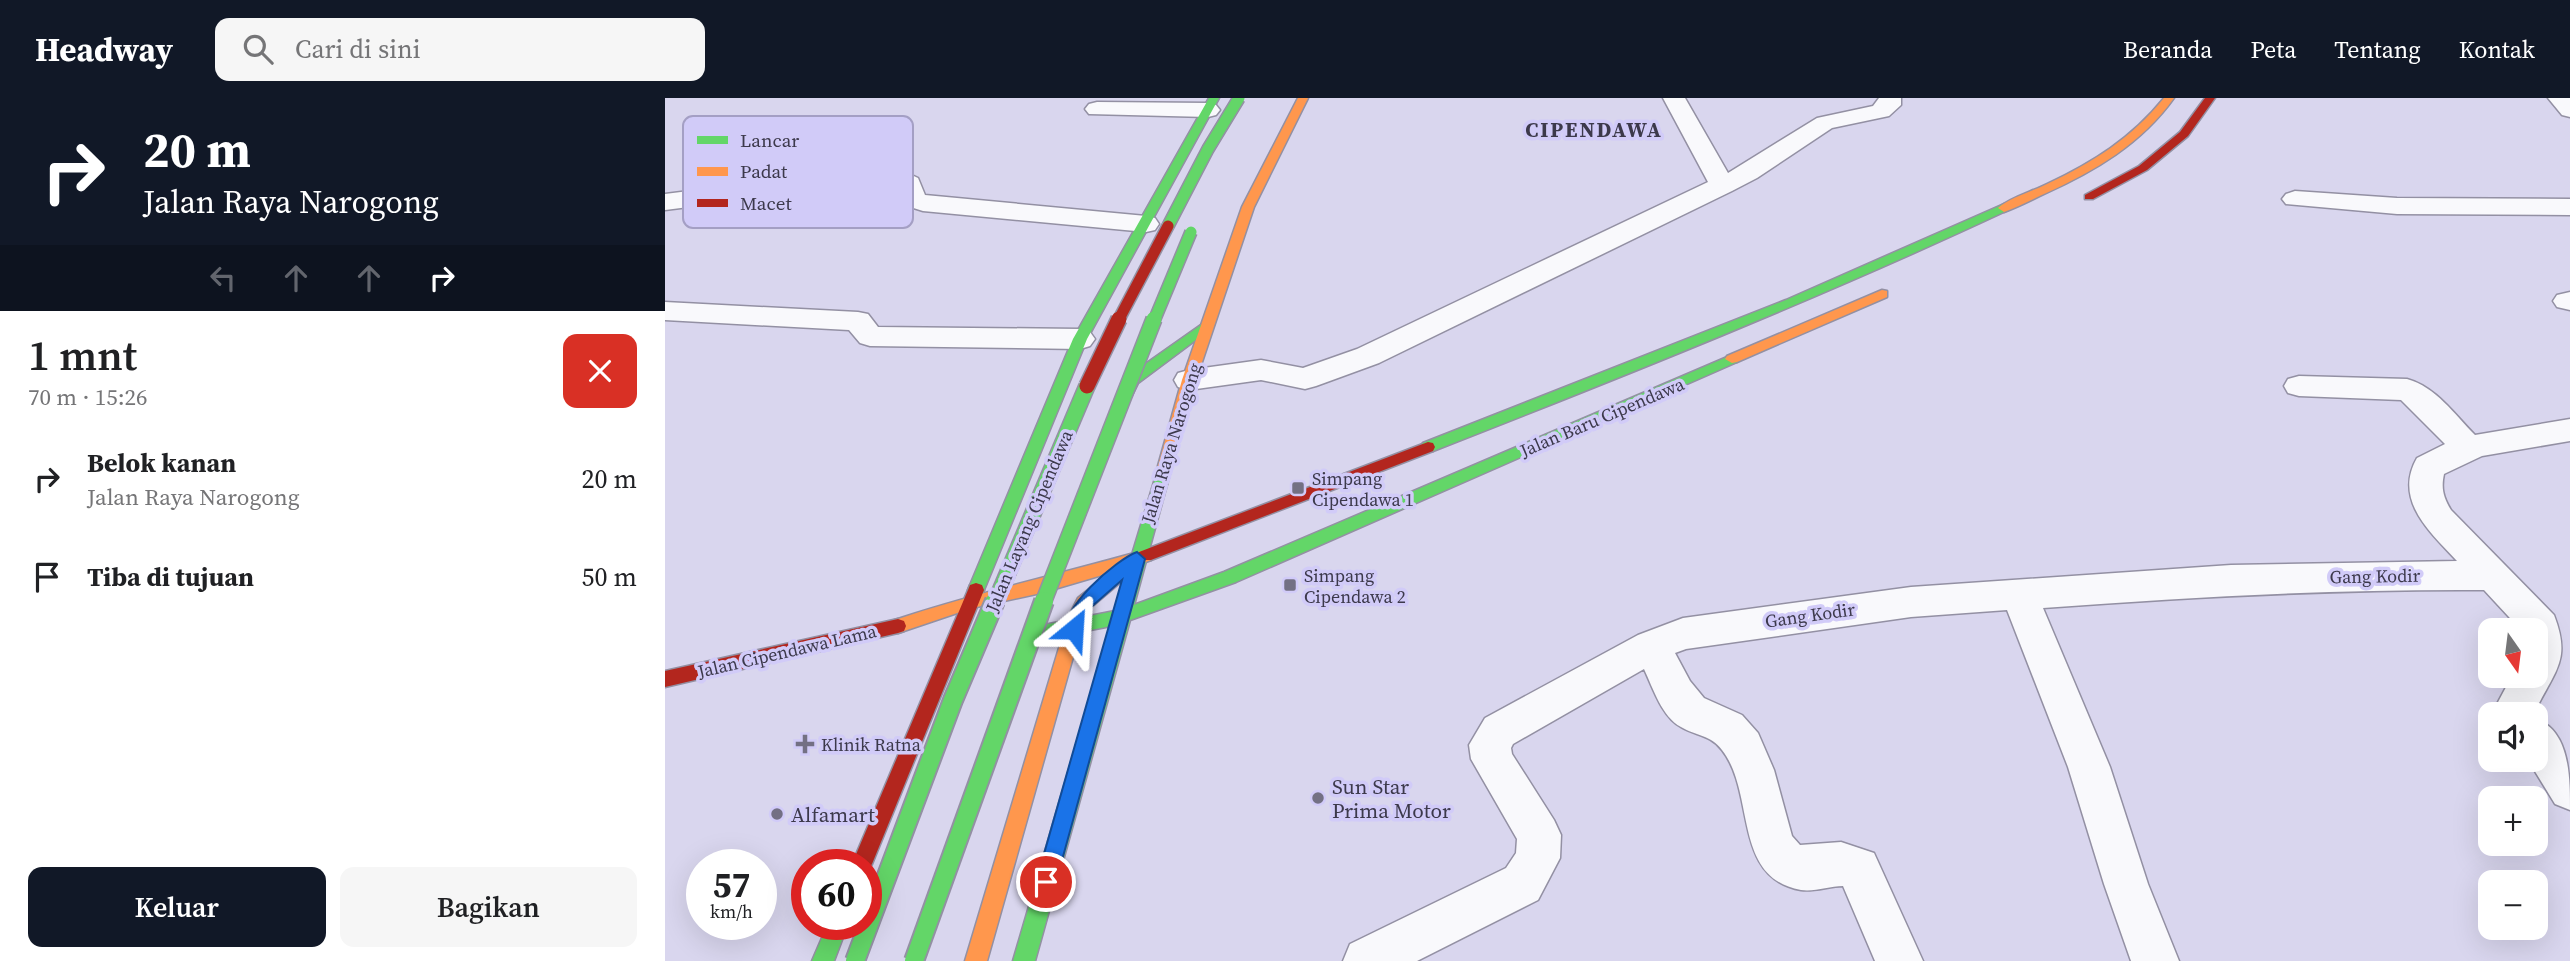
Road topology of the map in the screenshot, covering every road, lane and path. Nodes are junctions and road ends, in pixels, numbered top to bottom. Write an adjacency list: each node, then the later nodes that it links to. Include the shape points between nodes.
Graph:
1 (1239, 98): 48 (main road, Jalan Layang Cipendawa, bridge, via 1101,352 953,700)
2 (1303, 98): 22 (main road, Jalan Raya Narogong, via 1248,207)
3 (1674, 98): 11 (street)
4 (1890, 98): 11 (street, via 1881,111 1811,130)
5 (2169, 98): 24 (main road, Jalan Baru Cipendawa, via 2155,119 2117,152 2050,187 1886,264)
6 (2210, 98): 16 (main road, via 2184,134 2143,168)
7 (2559, 98): 10 (street)
8 (1211, 104): 9 (street); 19 (main road)
9 (1097, 108)
10 (2570, 110)
11 (1723, 186): 25 (street, via 1368,356 1312,377 1296,379 1261,370)
12 (2295, 199): 17 (street, via 2397,206)
13 (683, 200): 15 (street)
14 (913, 200): 19 (street)
15 (665, 202)
16 (2076, 203)
17 (2570, 207)
18 (1197, 220): 49 (main road, bridge, via 1139,353 1000,716)
19 (1146, 224): 23 (main road)
20 (1903, 284): 26 (main road, Jalan Baru Cipendawa)
21 (665, 311): 23 (street, via 858,321 870,336)
22 (1208, 324): 25 (main road, Jalan Raya Narogong); 32 (main road, via 1132,380)
23 (1080, 339): 34 (main road)
24 (1652, 361): 26 (main road); 30 (main road, Jalan Baru Cipendawa)
25 (1189, 380): 30 (main road, Jalan Raya Narogong)
26 (1679, 384): 36 (main road, Jalan Baru Cipendawa, via 1230,577)
27 (2299, 386): 29 (street, via 2406,390 2419,397)
28 (2570, 430): 29 (street)
29 (2468, 448): 31 (street, via 2429,467 2425,499)
30 (1137, 559): 32 (main road, Jalan Baru Cipendawa); 36 (main road, Jalan Raya Narogong); 38 (main road, via 1084,603)
31 (2491, 576): 33 (street, Gang Kodir, via 2231,580); 35 (street)
32 (1041, 586): 34 (main road, Jalan Baru Cipendawa); 39 (main road, via 1042,594)
33 (2019, 594): 41 (street, Gang Kodir, via 1911,601 1794,616 1683,634); 54 (street, via 2089,767)
34 (972, 601): 37 (main road, Jalan Cipendawa Lama); 40 (main road)
35 (2533, 618)
36 (1121, 619): 38 (main road, Jalan Baru Cipendawa); 51 (main road, Jalan Raya Narogong)
37 (909, 623): 40 (main road); 42 (main road, Jalan Cipendawa Lama)
38 (1074, 629): 39 (main road, Jalan Baru Cipendawa); 50 (main road)
39 (1010, 630): 40 (main road, Jalan Baru Cipendawa)
40 (942, 638): 45 (main road)
41 (1653, 646): 52 (street, Gang Kodir, via 1499,731 1490,745 1492,759 1539,835 1538,858 1522,884); 53 (street, via 1684,706 1698,718 1728,727 1743,745 1776,852 1790,865 1810,868 1846,862 1858,868)
42 (665, 679)
43 (2548, 756): 44 (street)
44 (2570, 790)
45 (867, 849)
46 (832, 940): 47 (main road)
47 (823, 961)
48 (855, 961)
49 (914, 961)
50 (975, 961)
51 (1024, 961)
52 (1367, 961)
53 (1899, 961)
54 (2155, 961)

